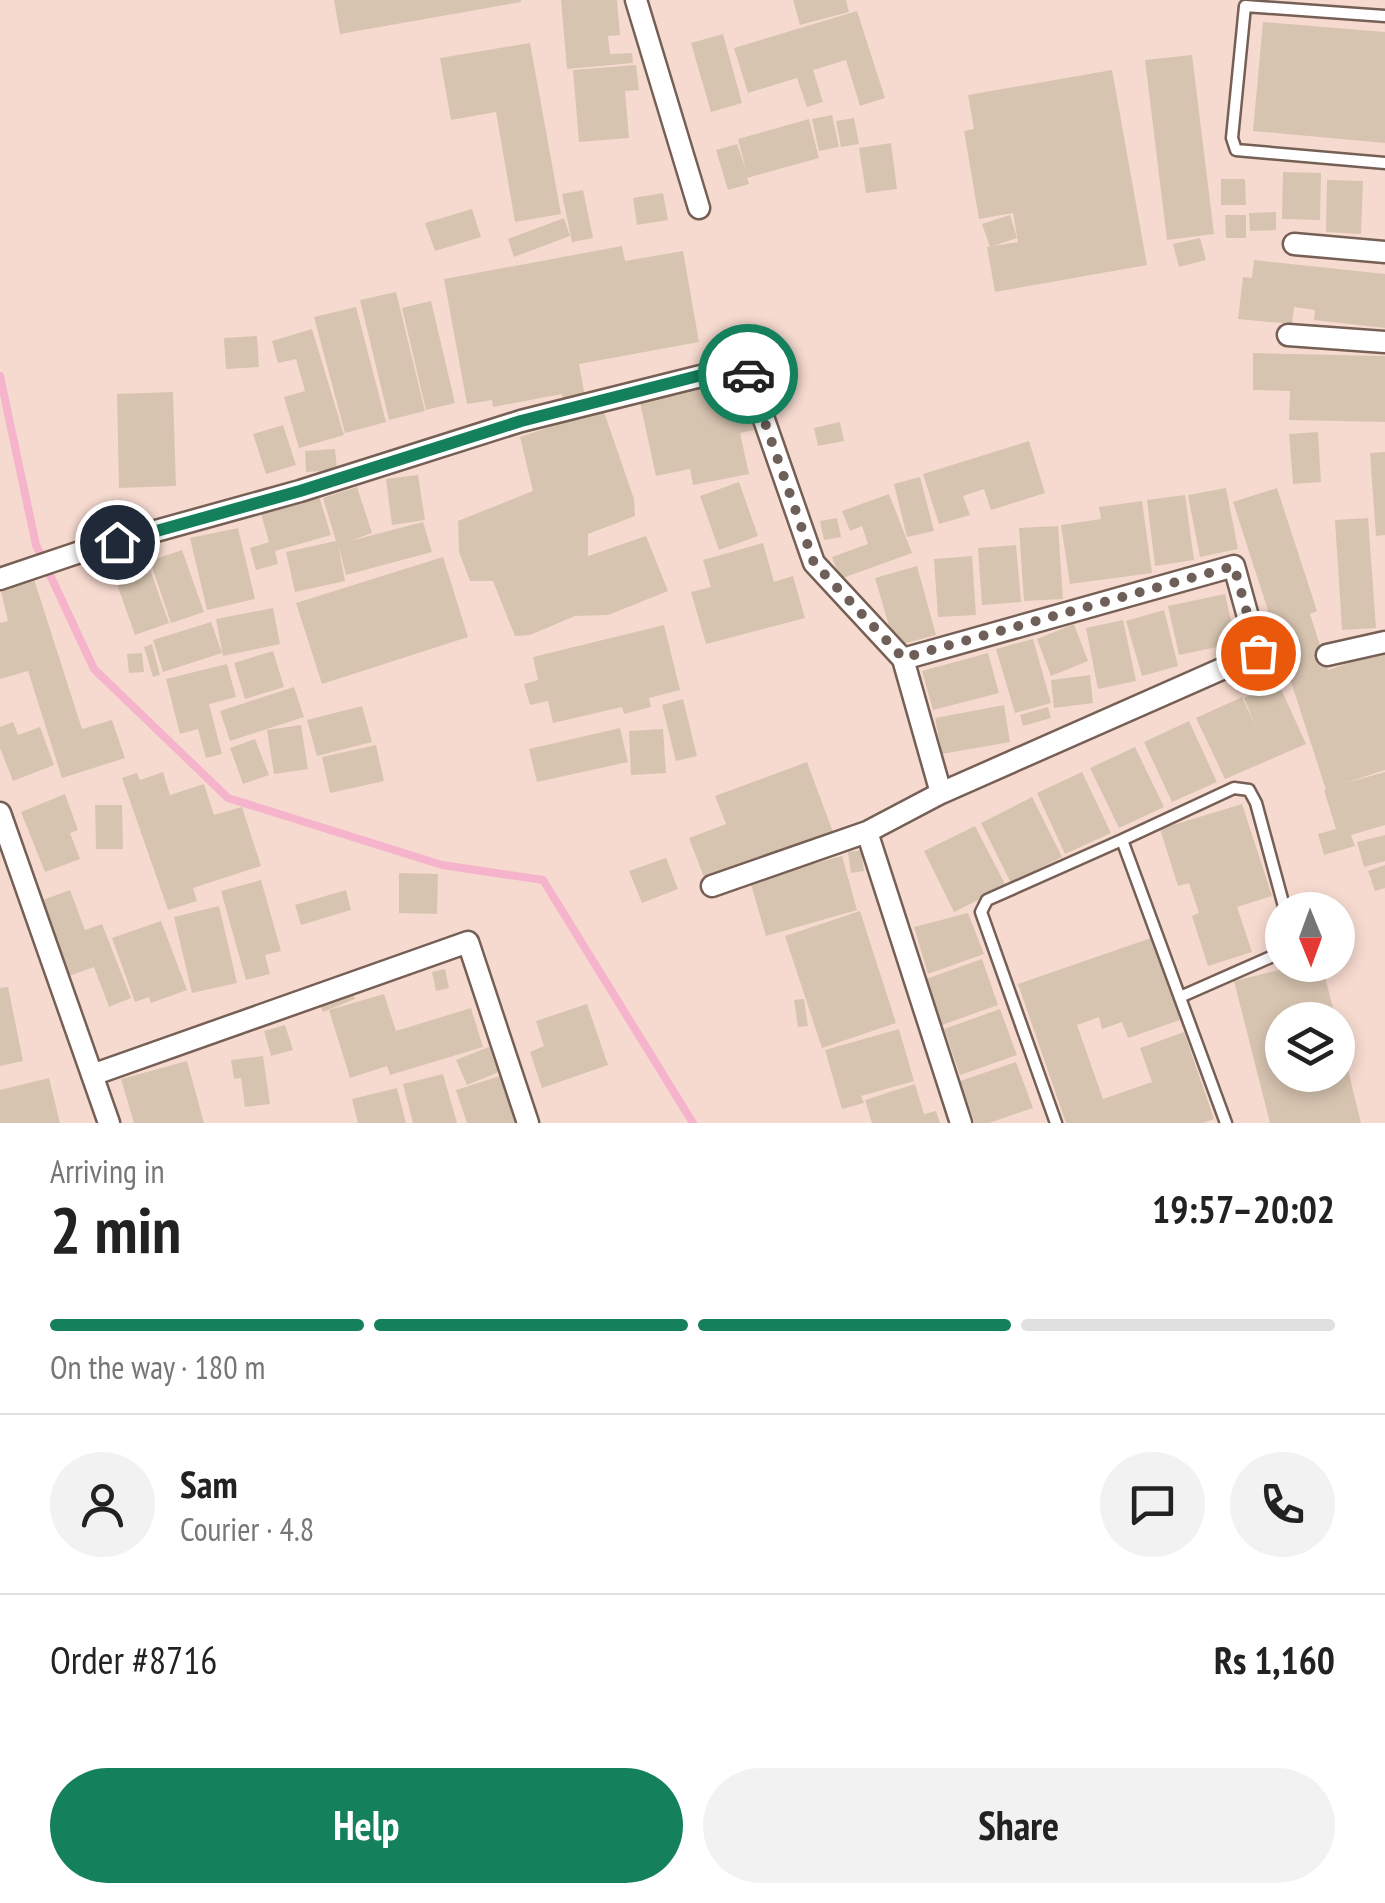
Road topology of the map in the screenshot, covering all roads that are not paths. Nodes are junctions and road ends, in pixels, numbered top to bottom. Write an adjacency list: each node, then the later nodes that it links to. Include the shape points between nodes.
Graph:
1 (636, 0): 4 (street)
2 (1385, 16): 3 (lane, via 1245,6 1232,138 1236,150)
3 (1385, 164)
4 (699, 208)
5 (1294, 244): 6 (street)
6 (1385, 252)
7 (1288, 335): 8 (street)
8 (1385, 342)
9 (0, 579): 12 (street, via 521,421 745,364 814,563)
10 (1385, 642): 11 (street)
11 (1326, 655)
12 (903, 658): 13 (street); 13 (street, via 1234,566 1258,653)
13 (941, 793): 15 (street)
14 (0, 813): 21 (street)
15 (867, 832): 17 (street); 24 (street)
16 (1122, 840): 18 (lane, via 1234,788 1249,790); 20 (lane); 25 (lane, via 987,900 981,912)
17 (712, 886)
18 (1280, 892)
19 (1265, 960): 20 (lane)
20 (1180, 997): 26 (lane)
21 (92, 1075): 22 (street); 23 (street, via 468,942)
22 (109, 1123)
23 (528, 1123)
24 (961, 1123)
25 (1056, 1123)
26 (1226, 1123)

